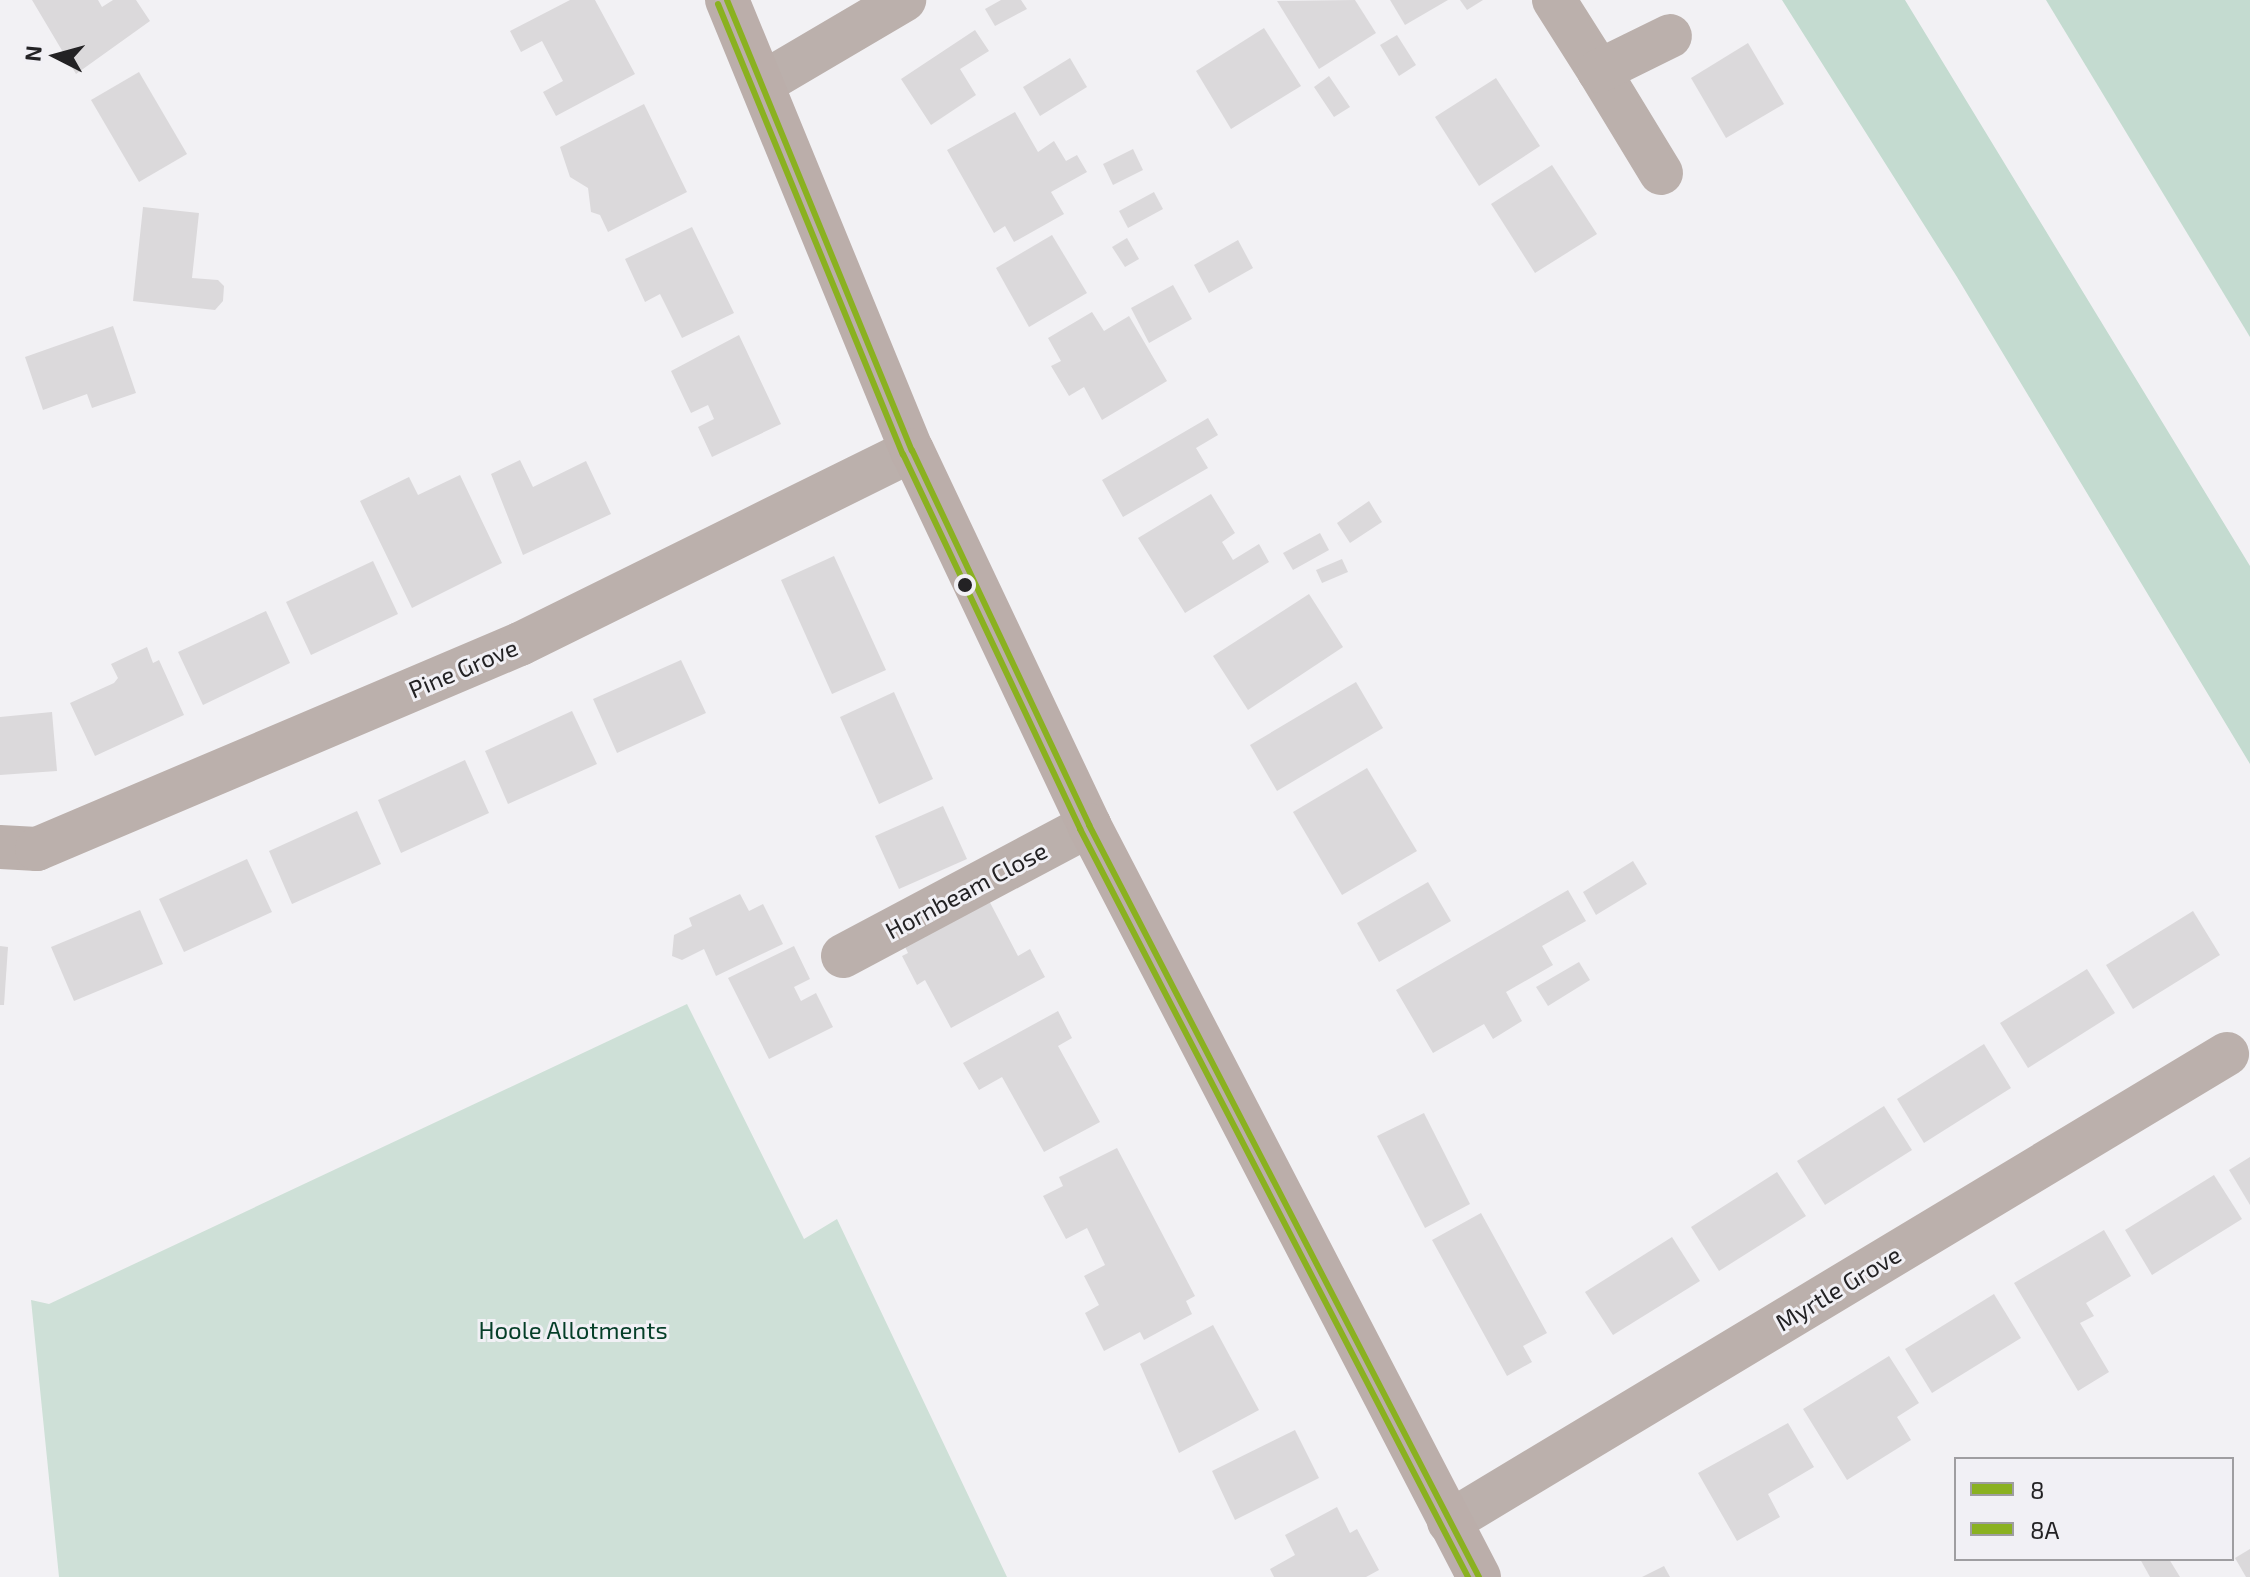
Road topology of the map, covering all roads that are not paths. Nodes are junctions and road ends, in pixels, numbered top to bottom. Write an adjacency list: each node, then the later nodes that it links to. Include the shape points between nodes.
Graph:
1 (727, 0): 6 (street)
2 (904, 0): 6 (street)
3 (1554, 0): 5 (street)
4 (1670, 36): 5 (street)
5 (1599, 71): 7 (street)
6 (763, 83): 8 (street)
7 (1661, 173)
8 (912, 450): 9 (street); 10 (street, Pine Grove, via 520,644 37,849)
9 (1089, 825): 11 (street, Hornbeam Close); 13 (street)
10 (0, 847)
11 (843, 956)
12 (2227, 1054): 13 (street, Myrtle Grove)
13 (1449, 1522): 14 (street)
14 (1479, 1577)

